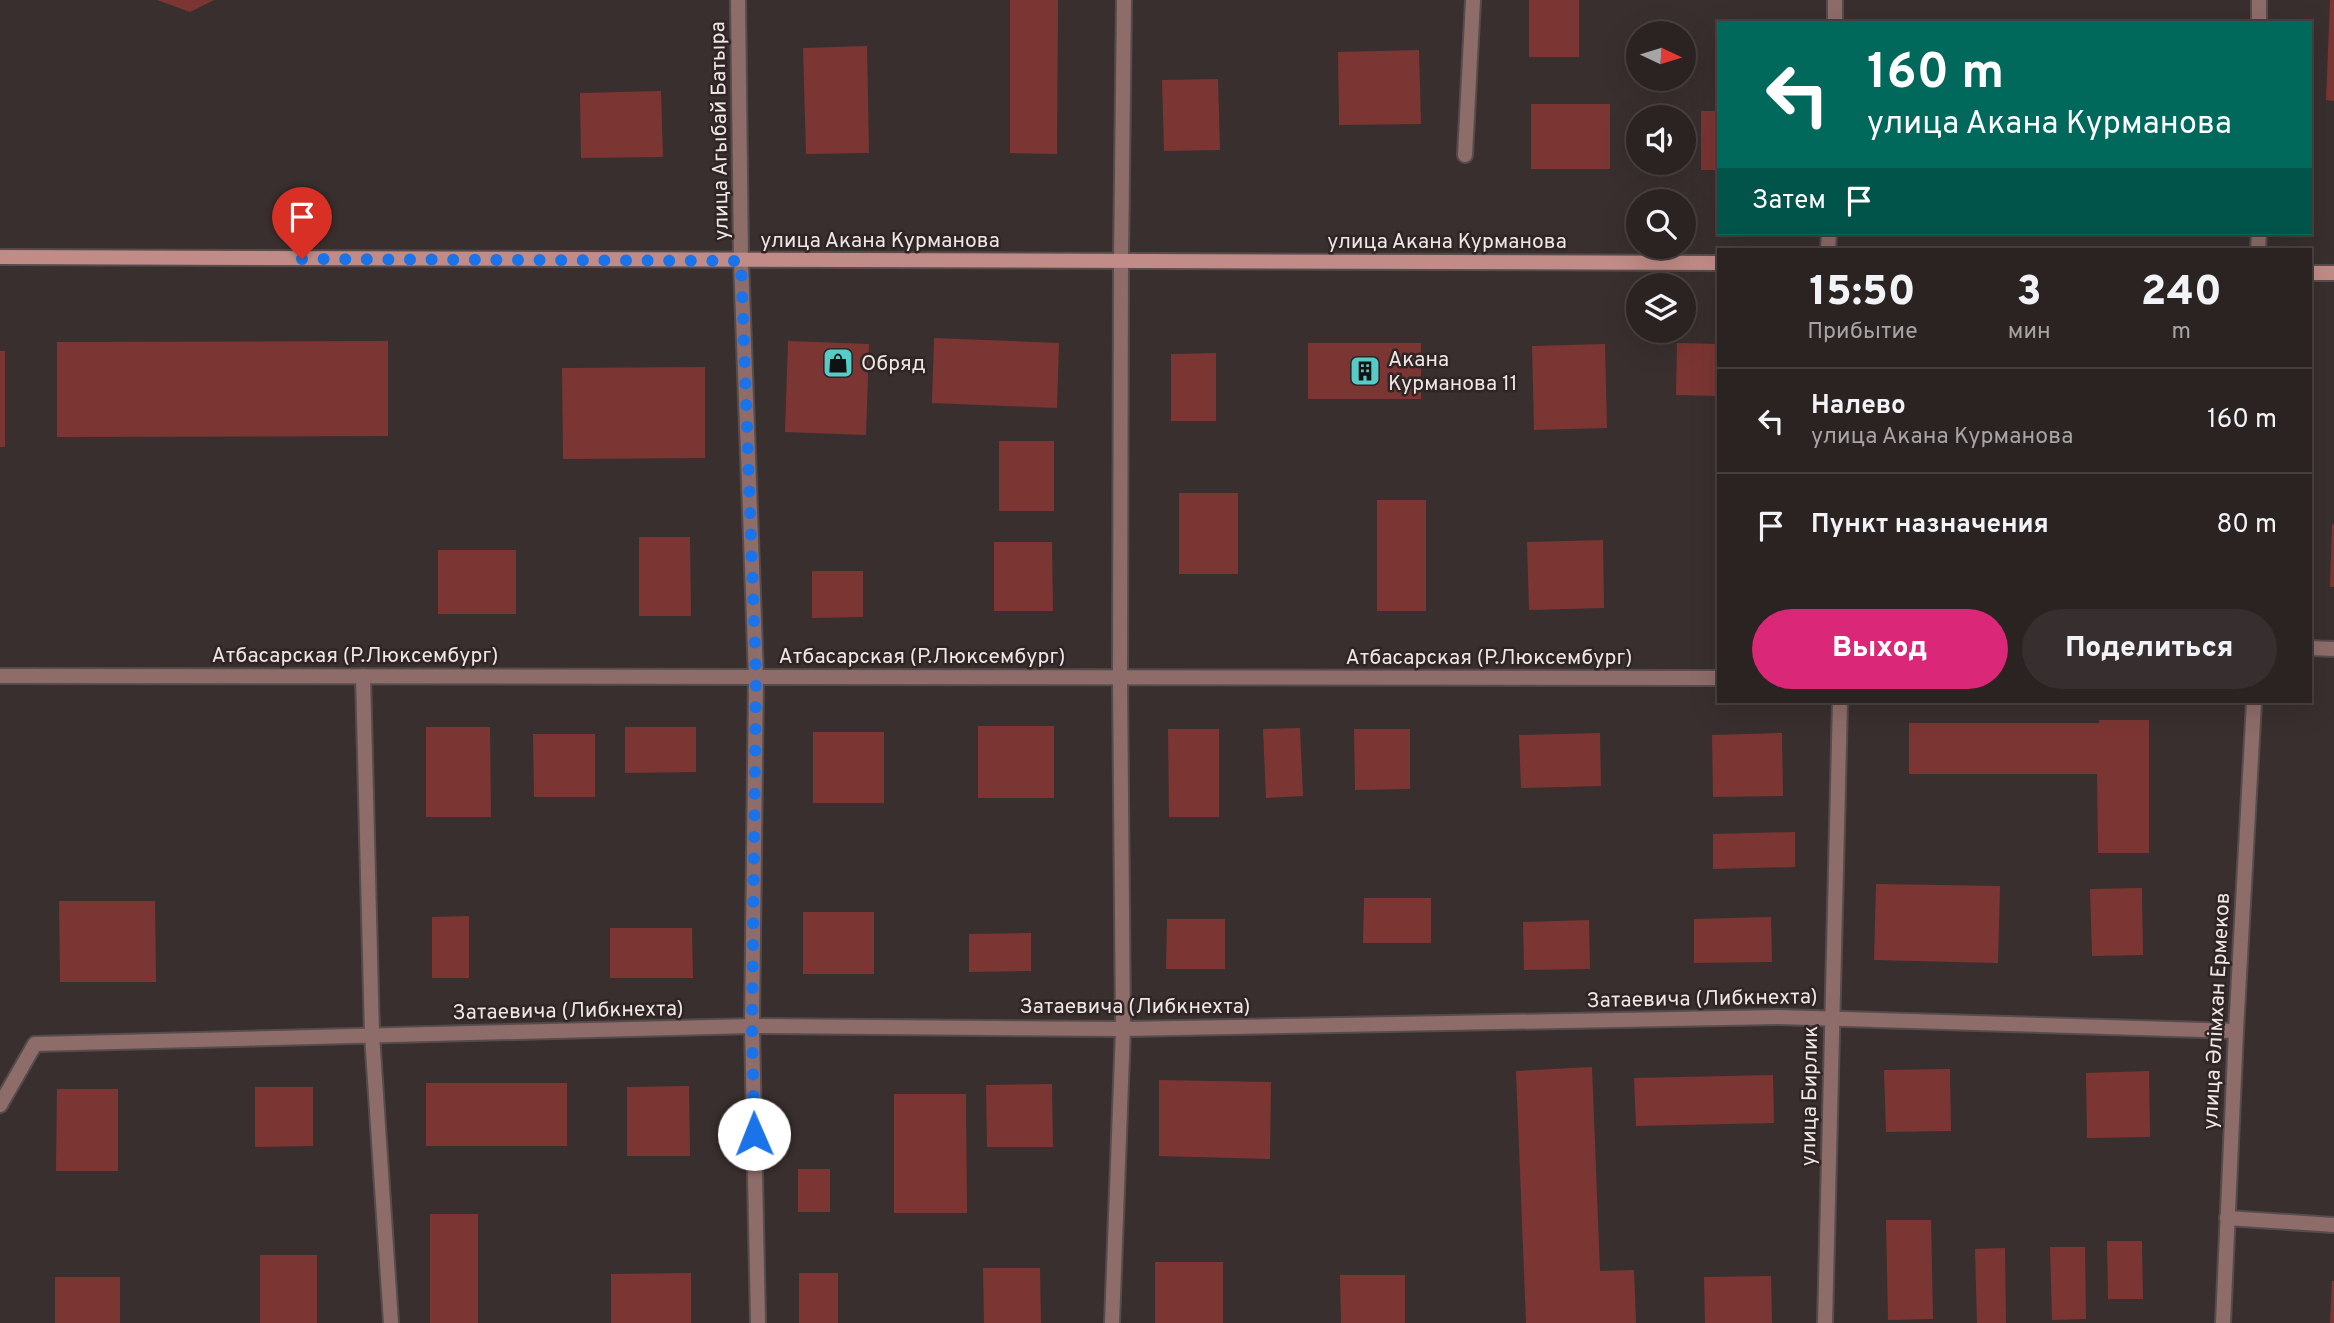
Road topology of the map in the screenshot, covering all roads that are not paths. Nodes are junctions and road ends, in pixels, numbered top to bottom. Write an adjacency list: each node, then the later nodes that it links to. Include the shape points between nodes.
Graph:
1 (738, 0): 10 (street, улица Агыбай Батыра)
2 (1124, 0): 11 (street)
3 (1473, 0): 8 (street)
4 (1835, 0): 6 (street)
5 (2259, 0): 7 (street)
6 (1835, 21)
7 (2259, 21)
8 (1465, 155)
9 (0, 257): 10 (main road, улица Акана Курманова)
10 (741, 261): 11 (main road, улица Акана Курманова); 19 (street, улица Агыбай Батыра)
11 (1121, 261): 12 (main road, улица Акана Курманова); 20 (street)
12 (1717, 264)
13 (2312, 273): 14 (main road)
14 (2334, 273)
15 (2312, 648): 16 (street)
16 (2334, 649)
17 (0, 676): 18 (street, Атбасарская (Р.Люксембург))
18 (363, 676): 19 (street, Атбасарская (Р.Люксембург)); 28 (street)
19 (756, 677): 20 (street, Атбасарская (Р.Люксембург)); 25 (street, улица Агыбай Батыра)
20 (1120, 677): 21 (street, Атбасарская (Р.Люксембург)); 26 (street)
21 (1717, 678)
22 (1840, 703): 24 (street, улица Бирлик)
23 (2254, 703): 27 (street, улица Әлімхан Ермеков)
24 (1831, 1017): 26 (street, Затаевича (Либкнехта)); 27 (street, Затаевича (Либкнехта)); 35 (street, улица Бирлик)
25 (752, 1026): 26 (street, Затаевича (Либкнехта)); 28 (street, Затаевича (Либкнехта)); 33 (street, улица Агыбай Батыра)
26 (1123, 1029): 34 (street)
27 (2236, 1031): 30 (street, улица Әлімхан Ермеков)
28 (372, 1035): 29 (street, Затаевича (Либкнехта), via 35,1044); 32 (street)
29 (0, 1105)
30 (2227, 1218): 31 (street); 36 (street, улица Әлімхан Ермеков)
31 (2334, 1225)
32 (391, 1323)
33 (758, 1323)
34 (1112, 1323)
35 (1825, 1323)
36 (2223, 1323)

